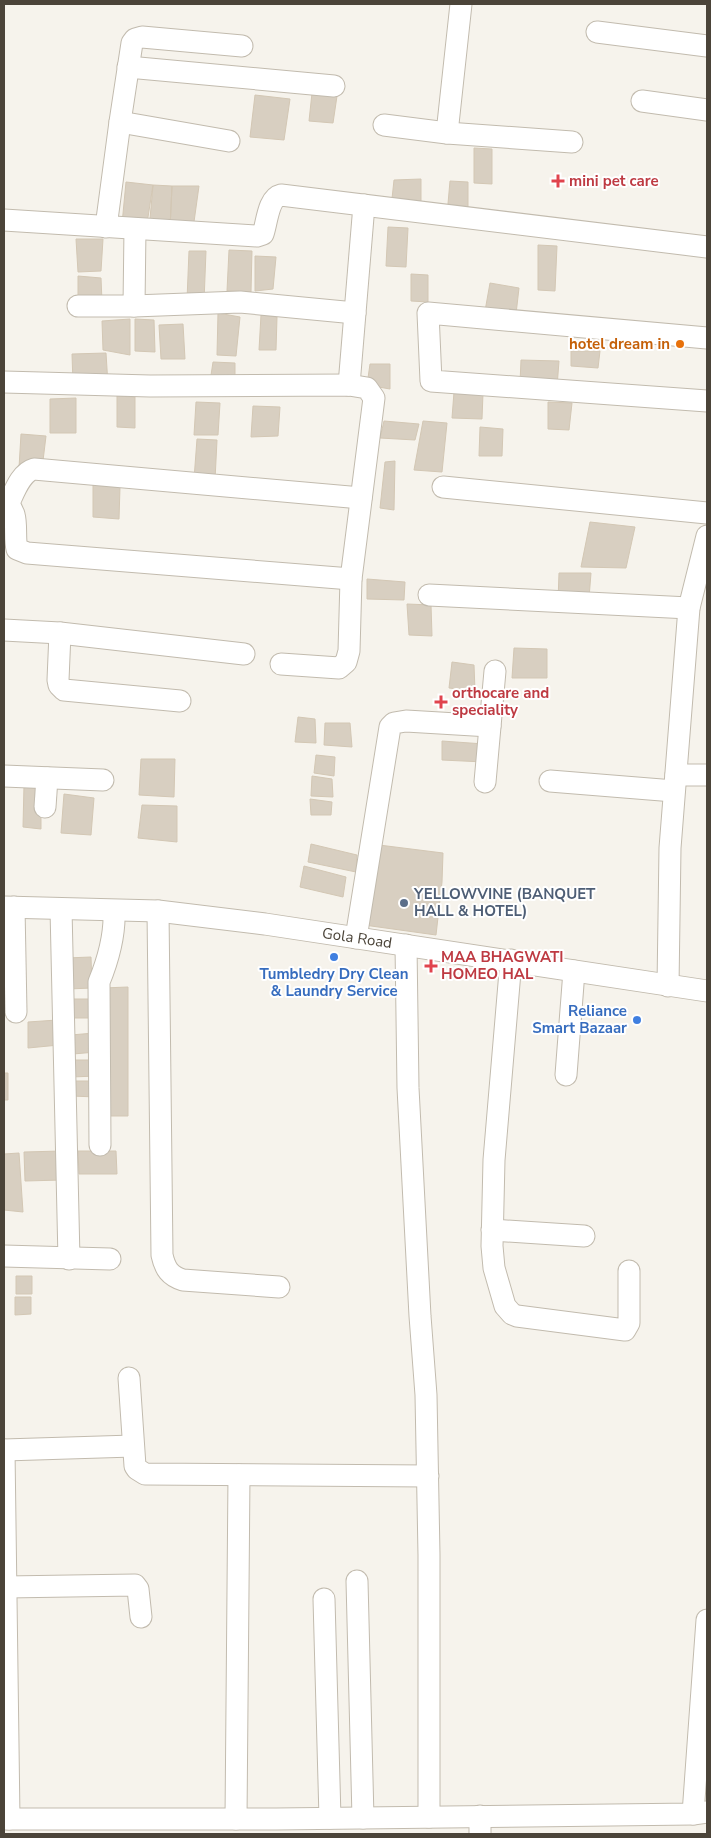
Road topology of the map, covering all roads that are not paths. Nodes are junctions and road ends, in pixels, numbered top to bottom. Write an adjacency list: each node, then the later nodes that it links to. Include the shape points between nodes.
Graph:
1 (461, 4): 11 (street)
2 (598, 32): 4 (street)
3 (242, 46): 5 (street, via 142,37 132,43)
4 (707, 46)
5 (128, 67): 6 (street); 9 (street)
6 (334, 86)
7 (642, 101): 8 (street)
8 (707, 110)
9 (120, 122): 12 (street); 16 (street)
10 (384, 125): 11 (street)
11 (447, 133): 13 (street)
12 (229, 141)
13 (572, 142)
14 (364, 205): 17 (street, via 278,196 273,200 263,234 257,236); 18 (street); 21 (street)
15 (4, 220): 16 (street)
16 (106, 227): 17 (street)
17 (135, 229): 20 (street)
18 (707, 247)
19 (78, 306): 20 (street)
20 (134, 306): 21 (street, via 240,302)
21 (355, 313): 24 (street)
22 (707, 338): 25 (street, via 428,313 431,381)
23 (4, 382): 24 (street, via 150,386)
24 (349, 385): 27 (street, via 366,388 374,398)
25 (707, 401)
26 (443, 487): 29 (street)
27 (361, 498): 28 (street, via 34,469 24,475); 31 (street)
28 (6, 504): 31 (street, via 14,516 17,549 27,553)
29 (707, 514)
30 (707, 536): 33 (street)
31 (351, 579): 37 (street, via 346,662 339,668)
32 (429, 595): 33 (street)
33 (689, 608): 47 (street)
34 (4, 630): 35 (street)
35 (60, 633): 36 (street); 39 (street, via 58,680 64,690)
36 (244, 654)
37 (281, 664)
38 (495, 671): 40 (street)
39 (180, 701)
40 (490, 726): 46 (street); 53 (street, via 406,722 394,723 390,727)
41 (707, 775): 47 (street)
42 (4, 776): 43 (street)
43 (47, 778): 44 (street); 48 (street)
44 (103, 780)
45 (550, 781): 47 (street)
46 (485, 782)
47 (675, 783): 57 (street, via 670,848)
48 (44, 807)
49 (9, 907): 50 (street, Gola Road); 59 (street)
50 (61, 909): 51 (street, Gola Road); 65 (street)
51 (114, 910): 52 (street, Gola Road); 61 (street, via 115,927 99,982)
52 (158, 911): 53 (street, Gola Road); 68 (street, via 164,1263 174,1277 184,1280)
53 (356, 938): 54 (street, Gola Road)
54 (406, 945): 55 (street, Gola Road); 73 (street, via 408,1088)
55 (511, 960): 56 (street, Gola Road); 62 (street, via 494,1160)
56 (573, 980): 57 (street, Gola Road); 60 (street)
57 (668, 986): 58 (street, Gola Road)
58 (707, 991)
59 (16, 1012)
60 (566, 1075)
61 (100, 1145)
62 (492, 1230): 63 (street); 67 (street, via 492,1259 497,1280 505,1306 517,1316 625,1330 629,1323)
63 (584, 1236)
64 (4, 1256): 65 (street)
65 (69, 1259): 66 (street)
66 (110, 1259)
67 (629, 1271)
68 (279, 1287)
69 (129, 1378): 70 (street)
70 (133, 1446): 71 (street); 72 (street, via 135,1466 145,1474)
71 (4, 1450): 75 (street)
72 (239, 1475): 73 (street); 81 (street)
73 (428, 1476): 80 (street)
74 (357, 1581): 84 (street)
75 (6, 1587): 77 (street, via 136,1585); 83 (street)
76 (324, 1599): 82 (street)
77 (141, 1617)
78 (707, 1620): 79 (street)
79 (700, 1813): 85 (street)
80 (429, 1817): 84 (street); 85 (street)
81 (236, 1818): 83 (street); 86 (street)
82 (330, 1818): 84 (street); 86 (street)
83 (6, 1819)
84 (371, 1823)
85 (480, 1825)
86 (276, 1826)

